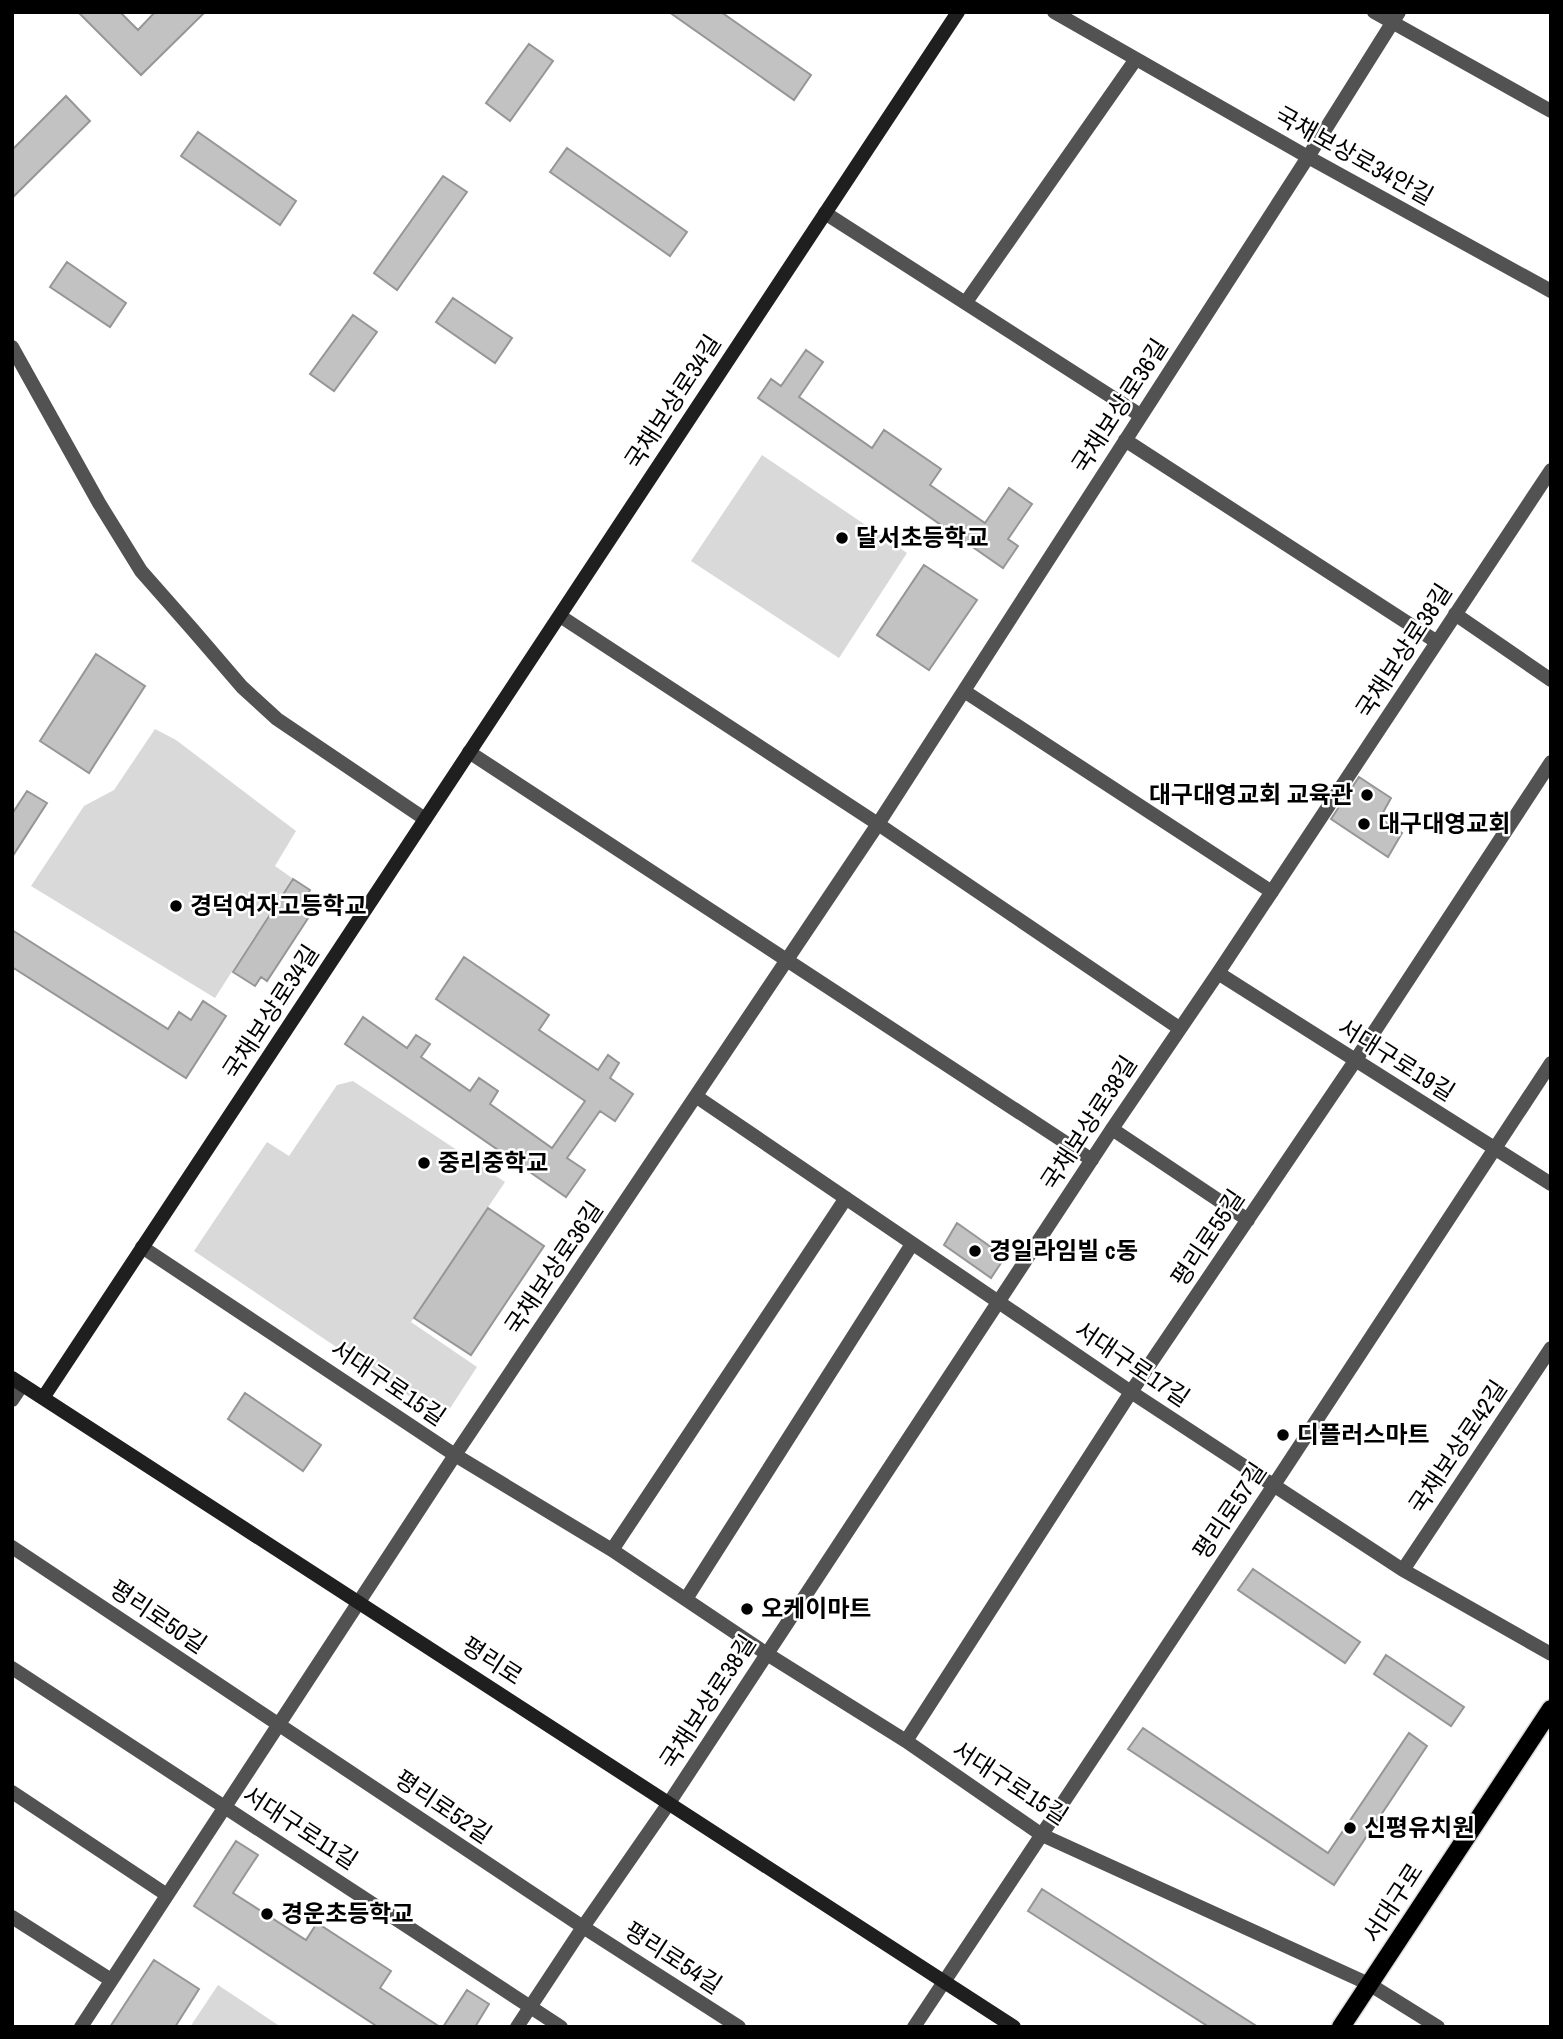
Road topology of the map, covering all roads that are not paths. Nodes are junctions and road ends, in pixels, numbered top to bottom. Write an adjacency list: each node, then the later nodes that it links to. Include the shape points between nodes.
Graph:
1 (958, 12): 8 (main road, 국채보상로34길)
2 (1054, 12): 5 (street, 국채보상로34안길)
3 (1374, 12): 4 (street)
4 (1395, 18): 6 (street); 7 (street, 국채보상로36길)
5 (1136, 59): 7 (street, 국채보상로34안길); 10 (street)
6 (1551, 110)
7 (1308, 157): 9 (street, 국채보상로34안길); 12 (street, 국채보상로36길)
8 (825, 213): 10 (street); 16 (main road, 국채보상로34길)
9 (1551, 291)
10 (966, 302): 12 (street)
11 (12, 347): 22 (street, via 141,571 193,631 276,719)
12 (1140, 415): 13 (street, 국채보상로36길)
13 (1125, 440): 17 (street); 19 (street, 국채보상로36길)
14 (1551, 470): 15 (street, 국채보상로38길)
15 (1455, 614): 17 (street, 국채보상로38길); 18 (street)
16 (559, 615): 20 (main road, 국채보상로34길); 23 (street)
17 (1437, 642): 24 (street, 국채보상로38길)
18 (1551, 680)
19 (964, 691): 23 (street, 국채보상로36길); 24 (street)
20 (469, 752): 22 (main road, 국채보상로34길); 25 (street)
21 (1551, 762): 28 (street, 평리로55길)
22 (425, 819): 38 (main road, 국채보상로34길)
23 (878, 824): 25 (street, 국채보상로36길); 27 (street)
24 (1272, 892): 26 (street, 국채보상로38길)
25 (788, 960): 30 (street, 국채보상로36길); 33 (street)
26 (1218, 973): 27 (street, 국채보상로38길); 28 (street, 서대구로19길)
27 (1179, 1028): 31 (street, 국채보상로38길)
28 (1355, 1061): 32 (street, 서대구로19길); 36 (street, 평리로55길)
29 (1551, 1063): 32 (street, 평리로57길)
30 (697, 1097): 35 (street, 서대구로17길); 45 (street, 국채보상로36길)
31 (1112, 1129): 33 (street, 국채보상로38길); 36 (street)
32 (1495, 1149): 34 (street, 서대구로19길); 46 (street, 평리로57길)
33 (1092, 1160): 39 (street, 국채보상로38길)
34 (1551, 1184)
35 (846, 1198): 37 (street, 서대구로17길); 48 (street)
36 (1248, 1220): 42 (street, 평리로55길)
37 (912, 1244): 39 (street, 서대구로17길); 50 (street)
38 (142, 1247): 43 (main road, 국채보상로34길); 45 (street, 서대구로15길)
39 (998, 1302): 42 (street, 서대구로17길); 52 (street, 국채보상로38길)
40 (1551, 1348): 49 (street, 국채보상로42길)
41 (17, 1382): 43 (main road, 평리로); 44 (street)
42 (1131, 1392): 46 (street, 서대구로17길); 57 (street, 평리로55길)
43 (43, 1398): 51 (main road, 평리로)
44 (12, 1400)
45 (455, 1455): 48 (street, 서대구로15길); 51 (street, 국채보상로36길)
46 (1274, 1485): 49 (street, 서대구로17길); 61 (street, 평리로57길)
47 (12, 1547): 56 (street, 평리로50길)
48 (612, 1550): 50 (street, 서대구로15길)
49 (1403, 1570): 53 (street, 서대구로17길)
50 (685, 1599): 52 (street, 서대구로15길)
51 (359, 1602): 56 (street); 59 (main road, 평리로)
52 (767, 1654): 57 (street, 서대구로15길); 59 (street, 국채보상로38길)
53 (1551, 1654)
54 (12, 1668): 60 (street, 서대구로11길)
55 (1551, 1709): 67 (main road, 서대구로)
56 (279, 1725): 60 (street); 64 (street, 평리로52길)
57 (906, 1741): 61 (street, 서대구로15길)
58 (12, 1792): 62 (street)
59 (669, 1803): 64 (street, 평리로54길); 66 (main road, 평리로)
60 (226, 1806): 62 (street); 68 (street, 서대구로11길)
61 (1042, 1835): 66 (street, 평리로57길); 67 (street, 서대구로15길)
62 (167, 1895): 65 (street)
63 (12, 1917): 65 (street)
64 (583, 1927): 68 (street, 평리로54길); 72 (street, 평리로54길)
65 (111, 1980): 69 (street)
66 (946, 1982): 73 (street); 74 (main road, 평리로)
67 (1369, 1984): 75 (main road, 서대구로); 76 (street)
68 (530, 2006): 70 (street, 평리로54길); 71 (street, 서대구로11길)
69 (81, 2027)
70 (517, 2027)
71 (561, 2027)
72 (739, 2027)
73 (914, 2027)
74 (1014, 2027)
75 (1341, 2027)
76 (1438, 2027)

